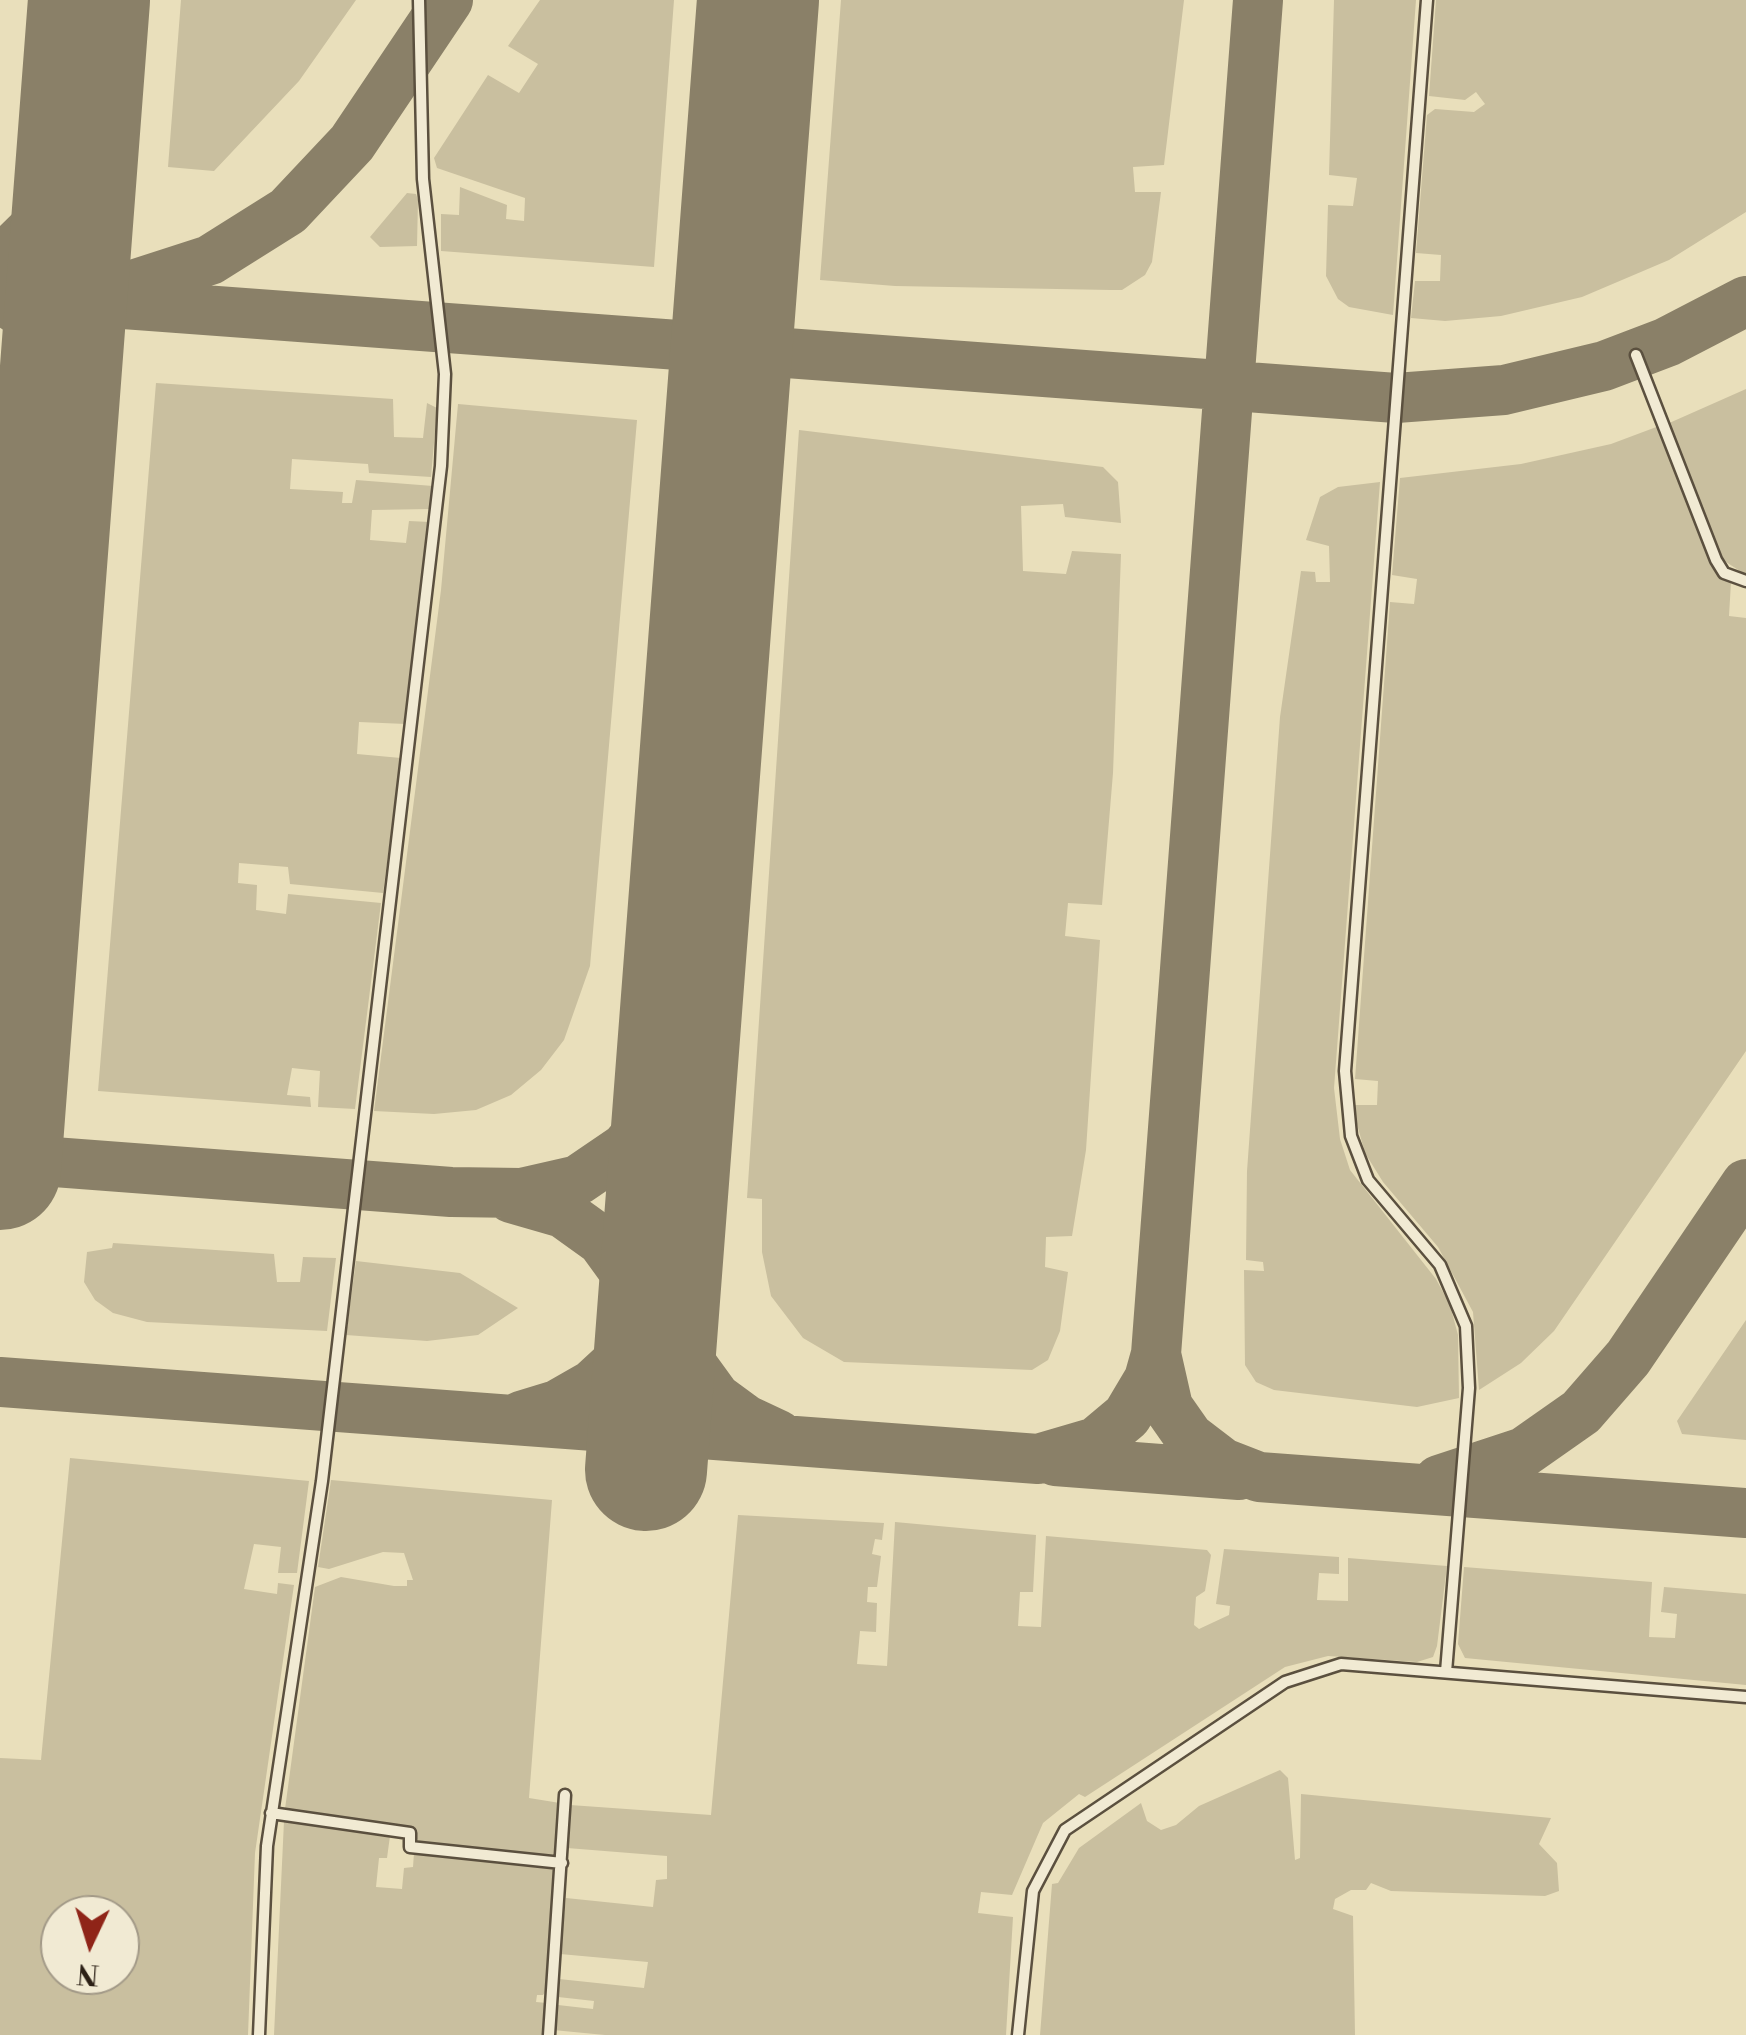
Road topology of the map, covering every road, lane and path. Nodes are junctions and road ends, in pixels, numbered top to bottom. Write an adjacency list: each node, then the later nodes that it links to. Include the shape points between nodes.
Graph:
1 (419, 0): 8 (lane, via 423,178 445,374 442,466 322,1481)
2 (1427, 0): 5 (lane, via 1344,1070 1351,1136 1368,1180 1440,1264 1466,1326 1469,1388)
3 (1636, 354): 4 (lane, via 1716,560 1724,573)
4 (1746, 581)
5 (1446, 1672): 6 (lane); 12 (lane, via 1341,1664 1286,1682 1065,1830 1033,1891)
6 (1746, 1697)
7 (565, 1795): 9 (lane)
8 (272, 1814): 9 (lane, via 410,1833 410,1847); 10 (lane)
9 (562, 1863): 11 (lane)
10 (259, 2035)
11 (549, 2035)
12 (1018, 2035)

